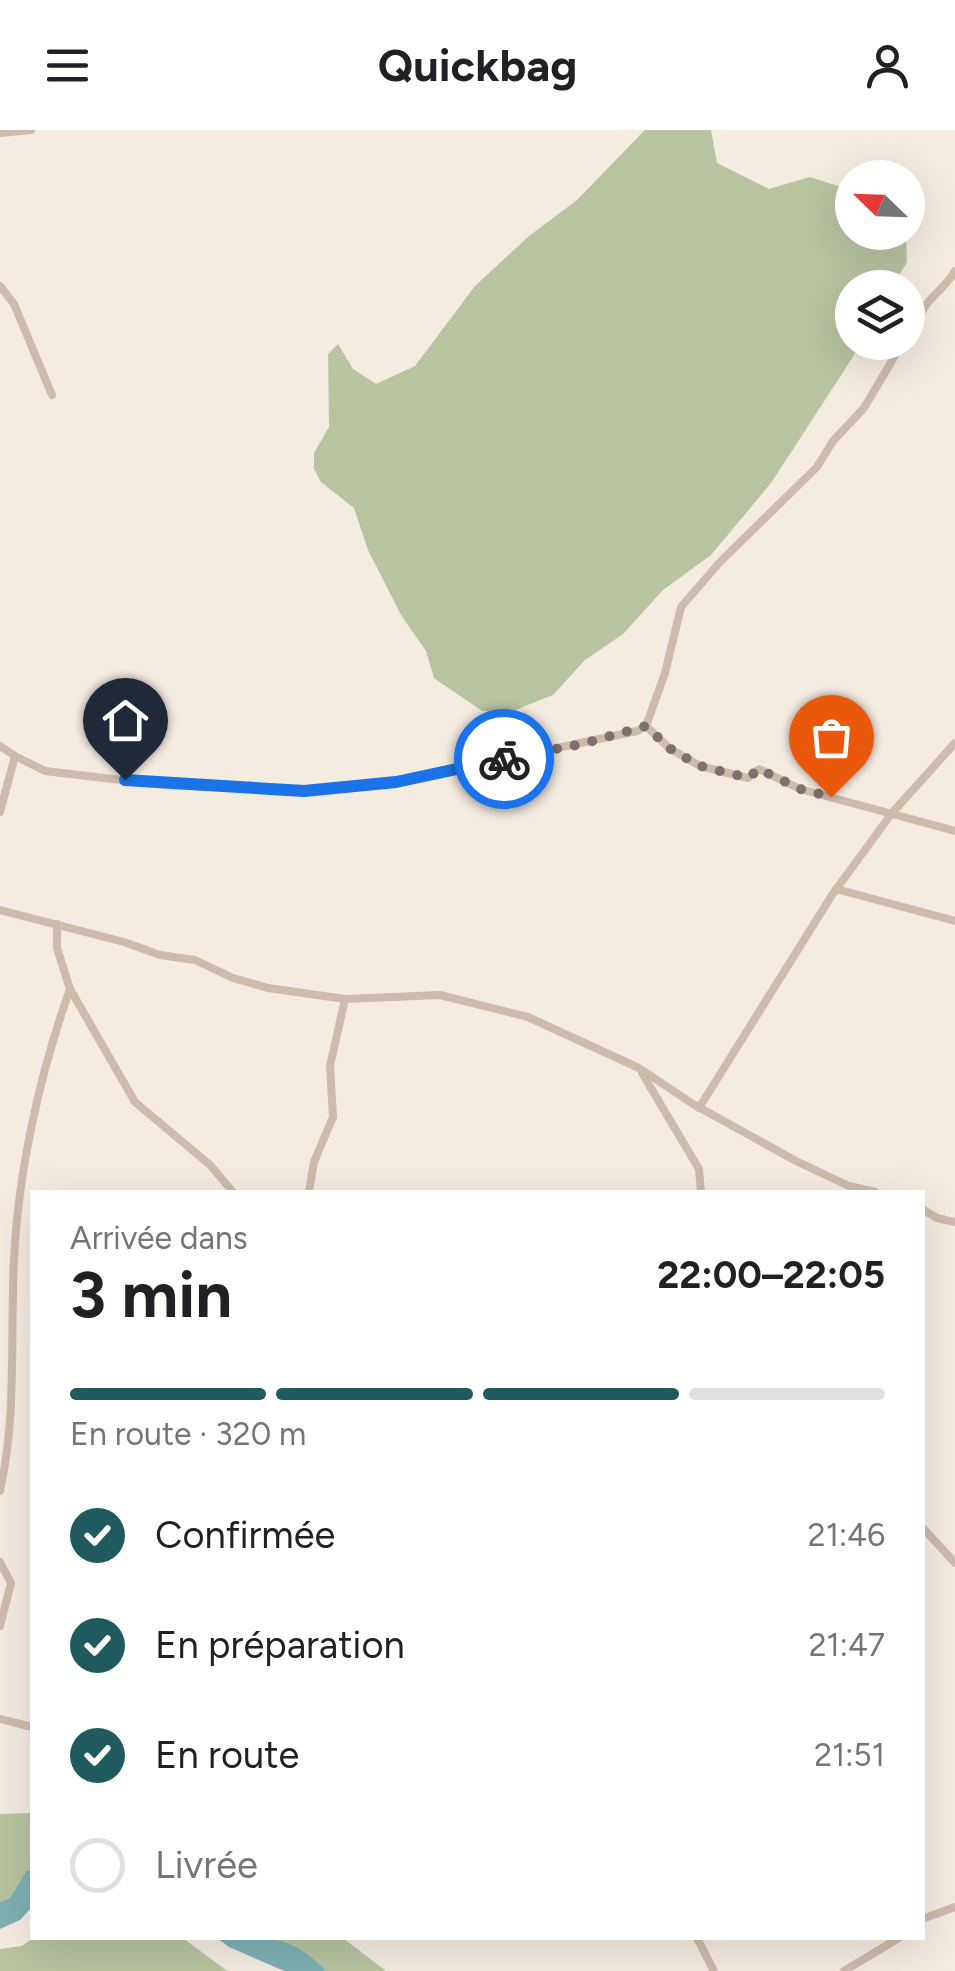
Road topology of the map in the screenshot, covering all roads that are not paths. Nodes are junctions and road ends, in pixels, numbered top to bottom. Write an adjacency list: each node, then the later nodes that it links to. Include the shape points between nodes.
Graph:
1 (30, 130): 2 (street)
2 (0, 133)
3 (955, 271): 5 (street)
4 (0, 286): 7 (street)
5 (925, 311)
6 (892, 360): 8 (street, via 816,468 682,607)
7 (52, 395)
8 (646, 726): 11 (street, via 396,782 304,791 45,771); 13 (street, via 700,766 748,778 759,769 800,789)
9 (955, 742): 13 (street)
10 (0, 746): 11 (street)
11 (14, 756): 12 (street)
12 (0, 812)
13 (892, 814): 14 (street); 15 (street)
14 (955, 830)
15 (836, 889): 17 (street); 22 (street)
16 (0, 910): 18 (street)
17 (955, 921)
18 (57, 924): 19 (street); 20 (street, via 195,960 268,988)
19 (70, 990): 23 (street, via 135,1102); 29 (street, via 49,1048 26,1154)
20 (345, 999): 21 (street, via 440,996 528,1017); 24 (street, via 329,1081 333,1117)
21 (639, 1068): 22 (street); 25 (street, via 698,1169)
22 (699, 1108): 26 (street, via 796,1162)
23 (232, 1190)
24 (309, 1190)
25 (702, 1190)
26 (866, 1190)
27 (925, 1211): 28 (street)
28 (955, 1222)
29 (0, 1491)
30 (925, 1530): 32 (street)
31 (0, 1562): 33 (street, via 11,1582)
32 (955, 1564)
33 (0, 1626)
34 (0, 1719): 35 (street)
35 (30, 1726)
36 (955, 1907): 37 (street)
37 (925, 1918)
38 (698, 1940): 40 (street)
39 (896, 1940): 41 (street)
40 (714, 1971)
41 (844, 1971)

